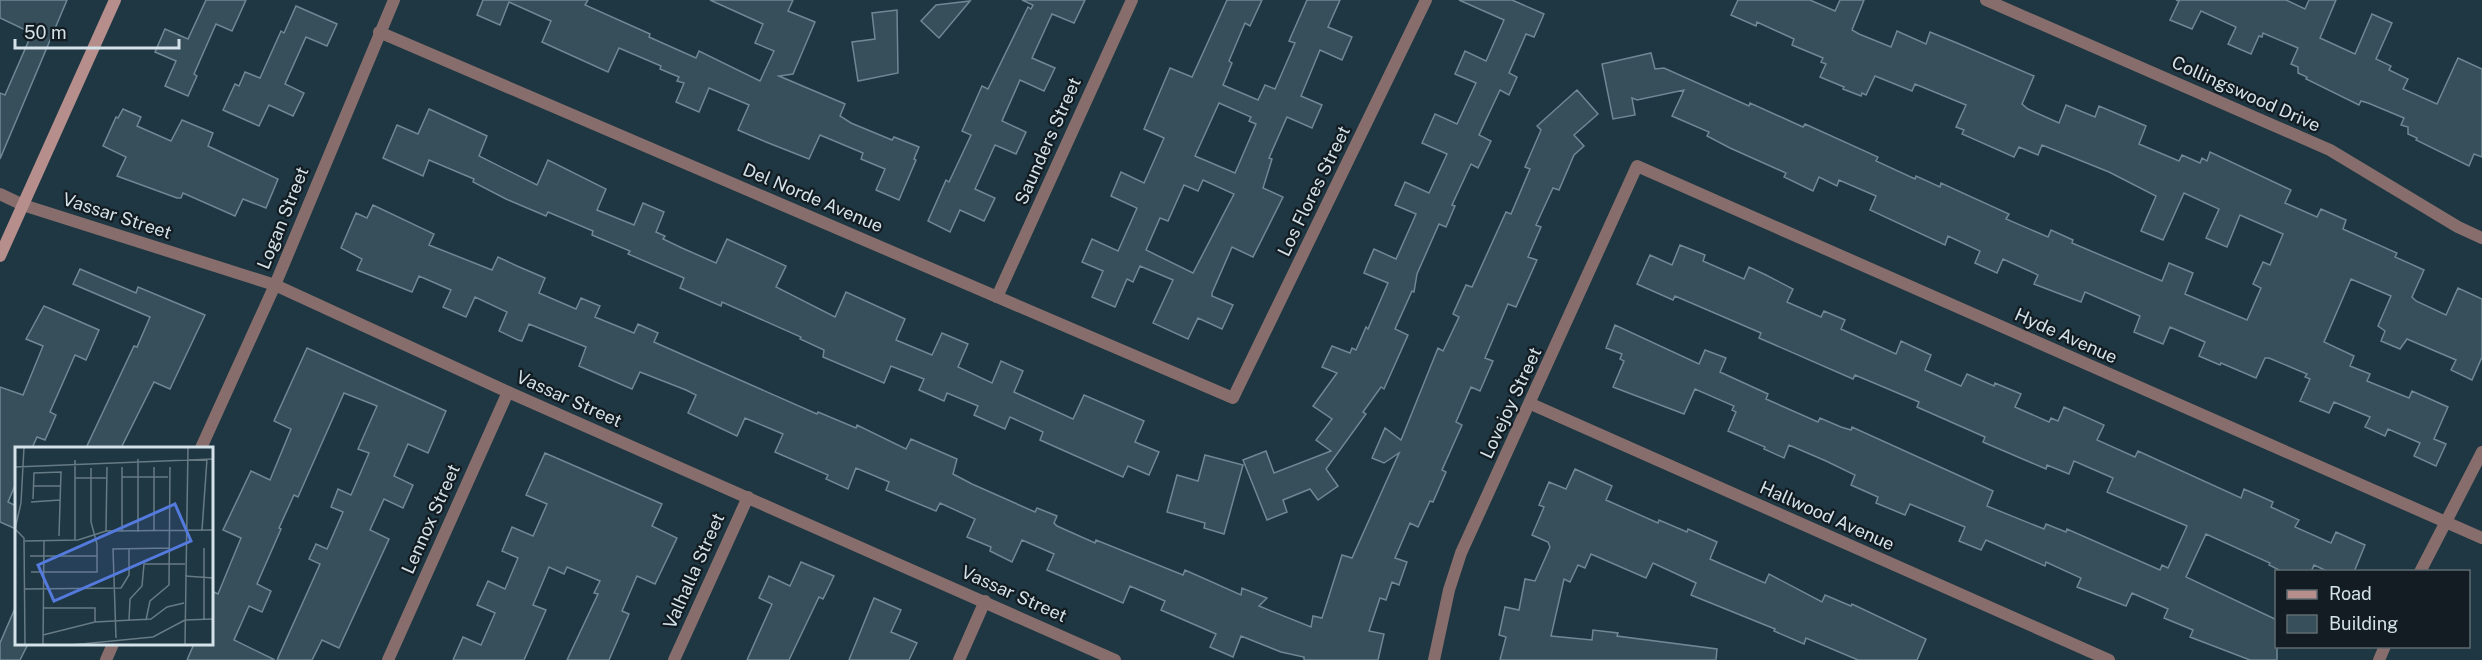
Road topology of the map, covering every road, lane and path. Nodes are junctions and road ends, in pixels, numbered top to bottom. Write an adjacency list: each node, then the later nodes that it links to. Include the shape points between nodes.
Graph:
1 (114, 0): 9 (street)
2 (394, 0): 6 (street, Logan Street)
3 (1132, 0): 13 (street, Saunders Street)
4 (1426, 0): 15 (street, Los Flores Street)
5 (1986, 0): 10 (street, Collingswood Drive, via 2330,150)
6 (379, 32): 12 (street, Logan Street); 13 (street, Del Norde Avenue)
7 (1636, 166): 16 (street, Lovejoy Street); 20 (street, Hyde Avenue)
8 (0, 194): 9 (street, Vassar Street)
9 (23, 205): 11 (street); 12 (street, Vassar Street)
10 (2482, 238)
11 (0, 256)
12 (275, 285): 14 (street, Vassar Street); 17 (street, Logan Street)
13 (997, 297): 15 (street, Del Norde Avenue)
14 (508, 392): 19 (street, Vassar Street); 26 (street, Lennox Street)
15 (1233, 398)
16 (1531, 404): 30 (street, Lovejoy Street, via 1461,553); 31 (street, Hallwood Avenue)
17 (201, 447)
18 (2482, 452): 20 (street)
19 (748, 497): 23 (street, Vassar Street); 27 (street, Valhalla Street)
20 (2444, 522): 21 (street, Hyde Avenue); 22 (street)
21 (2482, 538)
22 (2421, 570)
23 (986, 601): 28 (street); 29 (street, Vassar Street)
24 (113, 645): 25 (street)
25 (106, 660)
26 (388, 660)
27 (674, 660)
28 (959, 660)
29 (1114, 660)
30 (1434, 660)
31 (2109, 660)

